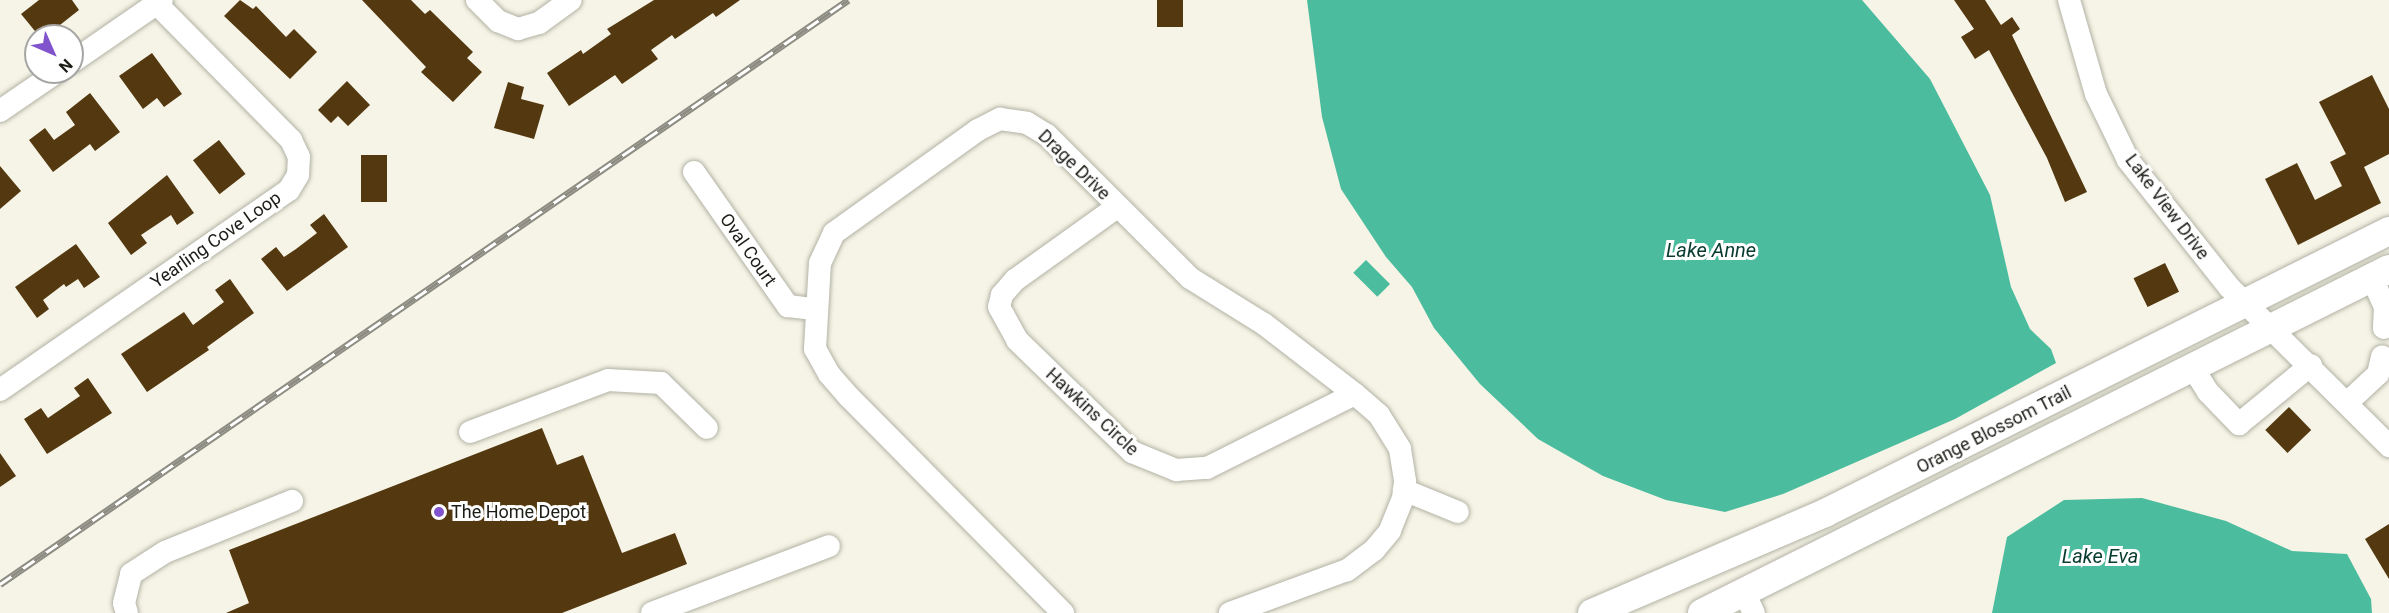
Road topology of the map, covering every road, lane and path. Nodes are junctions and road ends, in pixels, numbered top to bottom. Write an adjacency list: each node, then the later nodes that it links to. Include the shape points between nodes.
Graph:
1 (477, 0): 2 (street, via 498,21 518,29 539,22)
2 (572, 0)
3 (157, 1): 5 (street); 20 (street, Yearling Cove Loop, via 291,140 299,157 298,175 289,190)
4 (2067, 3): 13 (street, Lake View Drive, via 2096,94 2128,160 2213,268)
5 (84, 53)
6 (39, 84): 7 (street)
7 (0, 111)
8 (694, 172): 14 (street, Oval Court, via 788,306)
9 (1117, 207): 14 (street, Drage Drive, via 1047,135 1018,121 996,120 834,233 820,263); 21 (street, Drage Drive, via 1198,285 1264,324); 21 (street, Hawkins Circle, via 1015,280 1002,295 999,307 1017,340 1132,452 1176,470 1207,468)
10 (2389, 231): 13 (main road, Orange Blossom Trail)
11 (2389, 246): 15 (main road, via 2294,298)
12 (2380, 274): 15 (main road, Orange Blossom Trail); 16 (street)
13 (2246, 303): 15 (street, Lake View Drive); 35 (main road, Orange Blossom Trail, via 1836,508)
14 (814, 309): 33 (street, Drage Drive, via 815,349 829,374)
15 (2273, 327): 18 (street, Lake View Drive); 19 (main road, Orange Blossom Trail)
16 (2384, 328)
17 (2382, 356): 22 (street, via 2378,375)
18 (2311, 365): 19 (street, via 2239,424 2208,392); 22 (street, Lake View Drive)
19 (2193, 368): 30 (main road, Orange Blossom Trail)
20 (0, 390)
21 (1355, 394): 26 (street, Drage Drive, via 1392,432 1404,464)
22 (2348, 402): 25 (street, Lake View Drive)
23 (707, 428): 24 (street, via 661,383 609,380)
24 (470, 432)
25 (2389, 446)
26 (1404, 490): 28 (street); 34 (street, Drage Drive, via 1390,531 1360,563)
27 (292, 501): 31 (street, via 165,552 131,574 124,603)
28 (1458, 512)
29 (829, 546): 32 (street)
30 (1749, 603): 36 (main road, Orange Blossom Trail)
31 (128, 613)
32 (652, 613)
33 (1063, 613)
34 (1230, 613)
35 (1592, 613)
36 (1702, 613)

